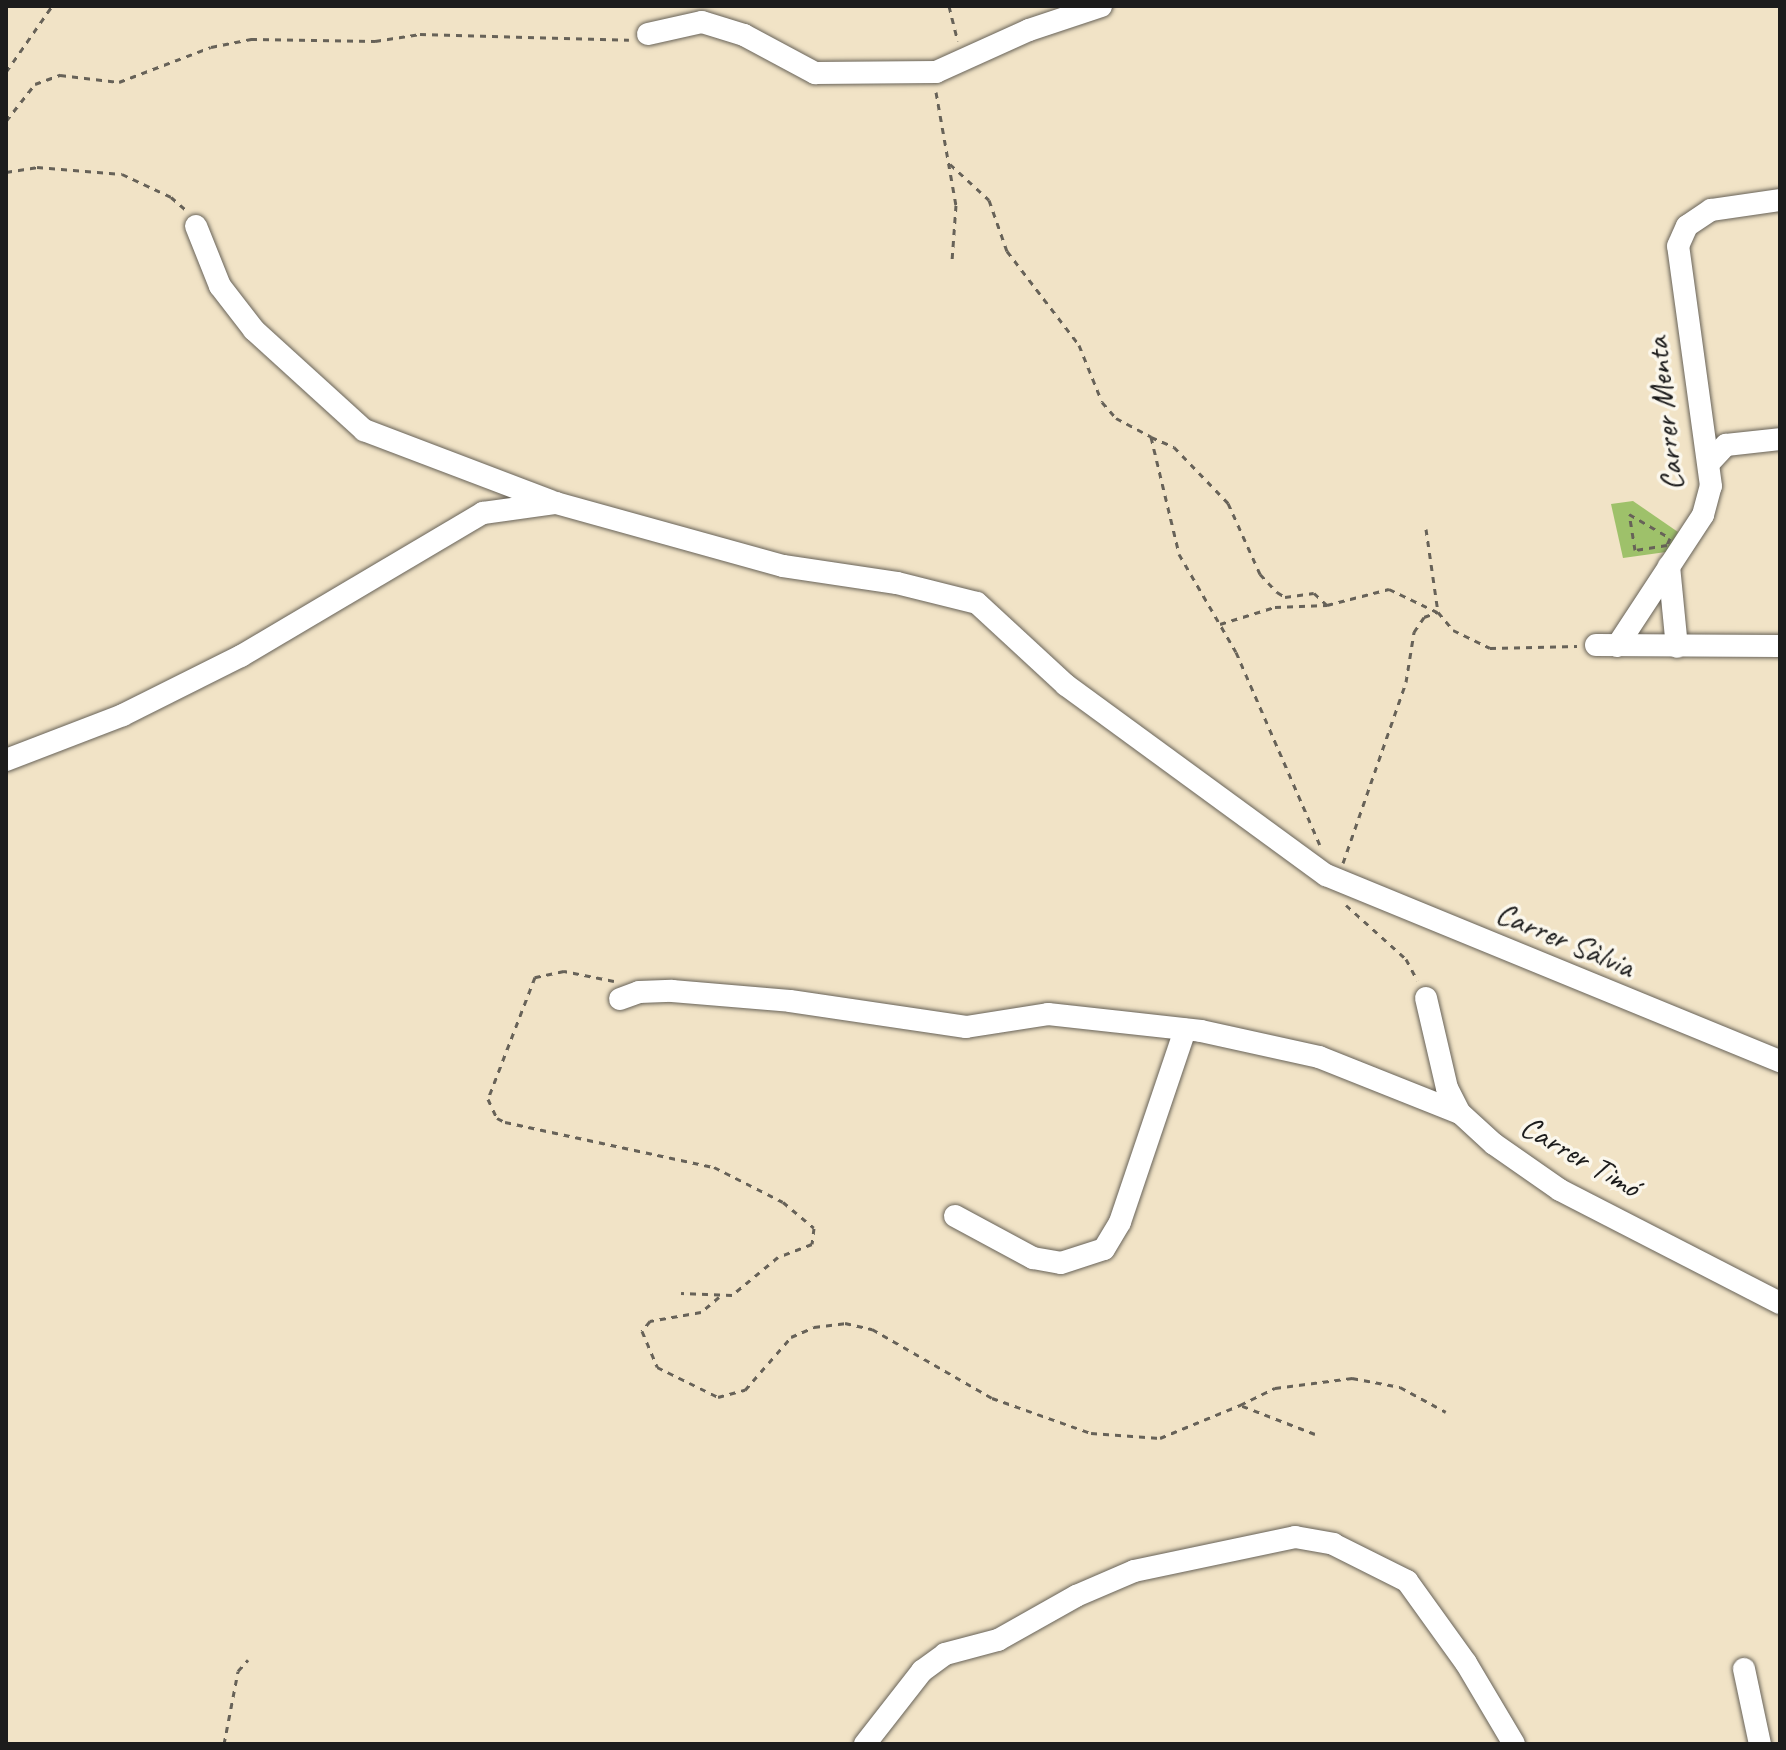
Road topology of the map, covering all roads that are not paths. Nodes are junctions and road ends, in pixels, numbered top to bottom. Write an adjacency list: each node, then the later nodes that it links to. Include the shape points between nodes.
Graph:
1 (1101, 6): 2 (street, via 936,72 815,73 744,35 702,22)
2 (648, 34)
3 (1780, 200): 5 (street, Carrer Menta, via 1711,210 1687,226 1678,246)
4 (196, 226): 9 (street, Carrer Sàlvia, via 220,286 254,330 364,430)
5 (1702, 422): 7 (street); 8 (street, Carrer Menta)
6 (1780, 439): 7 (street)
7 (1726, 445): 8 (street)
8 (1709, 463): 10 (street, Carrer Menta, via 1711,486 1703,515)
9 (556, 503): 14 (street, via 483,513 241,656 123,715); 18 (street, Carrer Sàlvia, via 783,566 897,583 977,603 1066,685 1330,876)
10 (1669, 566): 11 (street, Carrer Menta); 12 (street)
11 (1635, 618): 12 (street, via 1656,616); 12 (street, Carrer Menta, via 1606,646)
12 (1677, 637): 13 (street)
13 (1780, 646)
14 (6, 760)
15 (630, 996): 17 (street, via 790,1001 966,1027 1048,1014)
16 (1426, 998): 19 (street, Carrer Timó, via 1447,1088)
17 (1185, 1030): 19 (street, via 1319,1057); 20 (street, via 1120,1222 1104,1249 1061,1263 1033,1258)
18 (1780, 1061)
19 (1460, 1113): 21 (street, Carrer Timó, via 1560,1190)
20 (955, 1216)
21 (1780, 1303)
22 (1744, 1669): 25 (street)
23 (865, 1744): 24 (street, via 922,1671 945,1654 998,1640 1134,1571 1295,1537 1333,1544 1407,1581 1466,1663)
24 (1514, 1744)
25 (1760, 1744)

